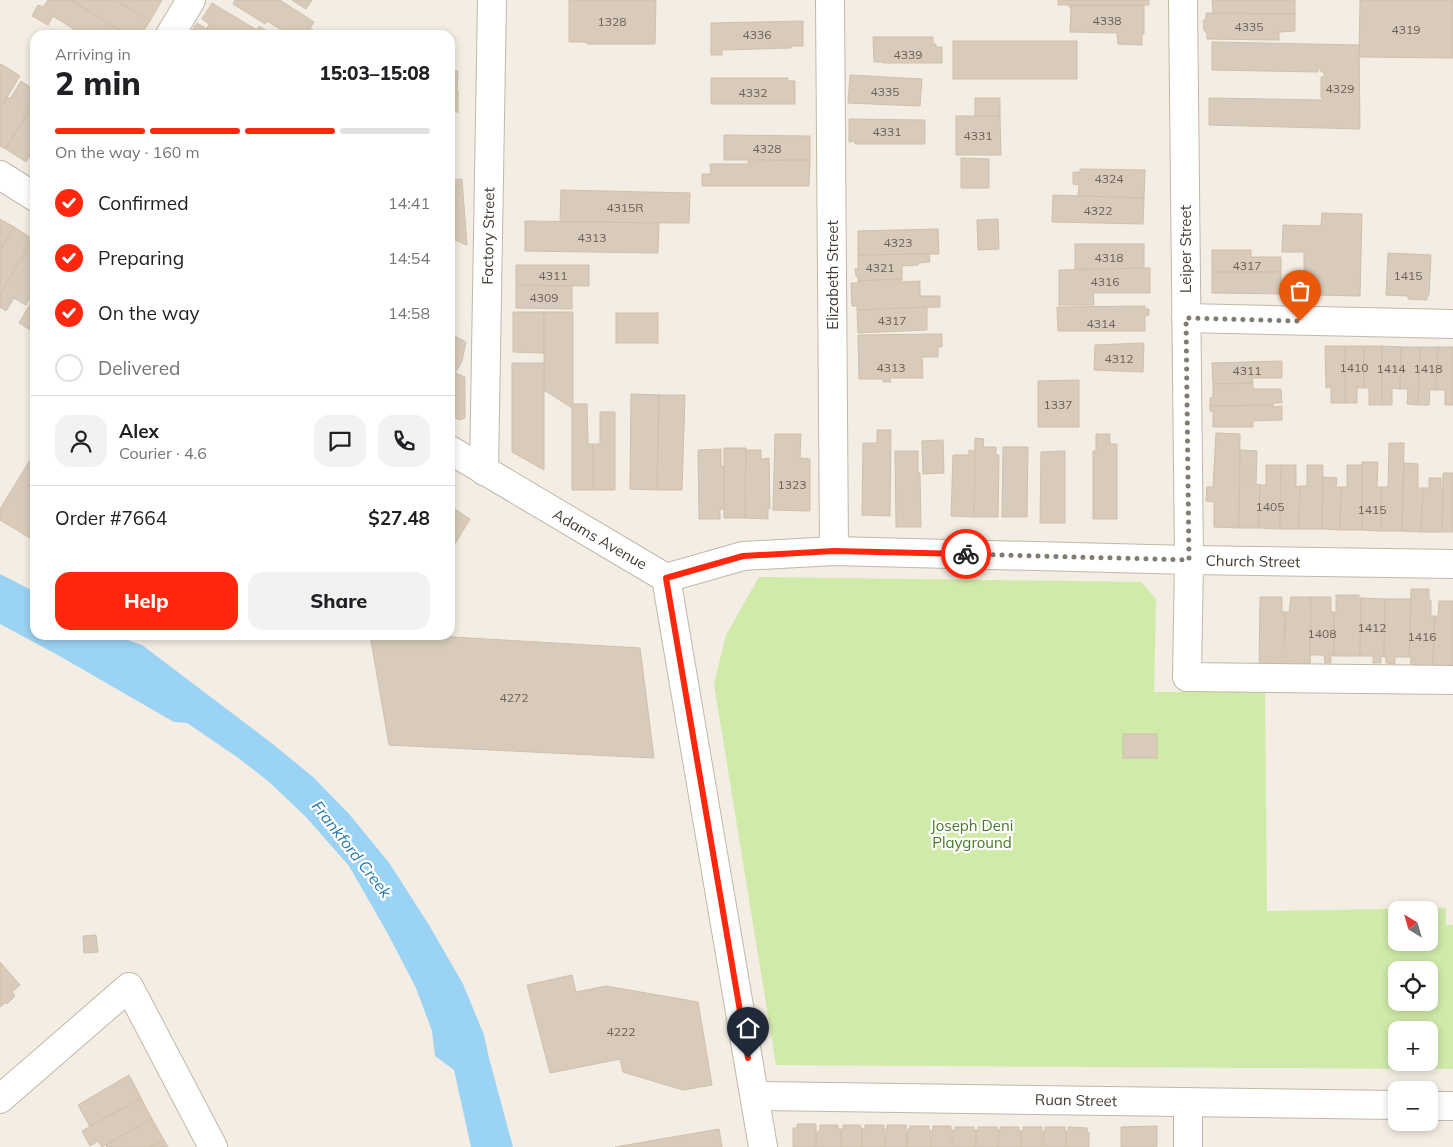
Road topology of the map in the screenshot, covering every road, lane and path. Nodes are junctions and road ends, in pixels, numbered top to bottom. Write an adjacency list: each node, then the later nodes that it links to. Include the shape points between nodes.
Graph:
1 (191, 0): 5 (street)
2 (492, 0): 11 (street, Factory Street)
3 (830, 0): 12 (street, Elizabeth Street)
4 (1183, 0): 8 (street, Leiper Street)
5 (173, 30)
6 (0, 175): 7 (street)
7 (30, 194)
8 (1186, 318): 9 (street); 13 (street, Leiper Street)
9 (1453, 324)
10 (455, 453): 11 (street, Adams Avenue)
11 (484, 471): 15 (street, Adams Avenue)
12 (834, 551): 13 (street, Church Street); 15 (street, Church Street, via 743,556)
13 (1189, 560): 14 (street, Church Street); 16 (street, Leiper Street, via 1187,677)
14 (1453, 564)
15 (666, 578): 17 (street)
16 (1453, 680)
17 (755, 1096): 19 (street, Ruan Street); 24 (street)
18 (0, 1099): 23 (street, via 129,987)
19 (1188, 1102): 20 (street, Ruan Street); 25 (street)
20 (1388, 1105)
21 (1438, 1106): 22 (street)
22 (1453, 1106)
23 (213, 1147)
24 (763, 1147)
25 (1188, 1147)

